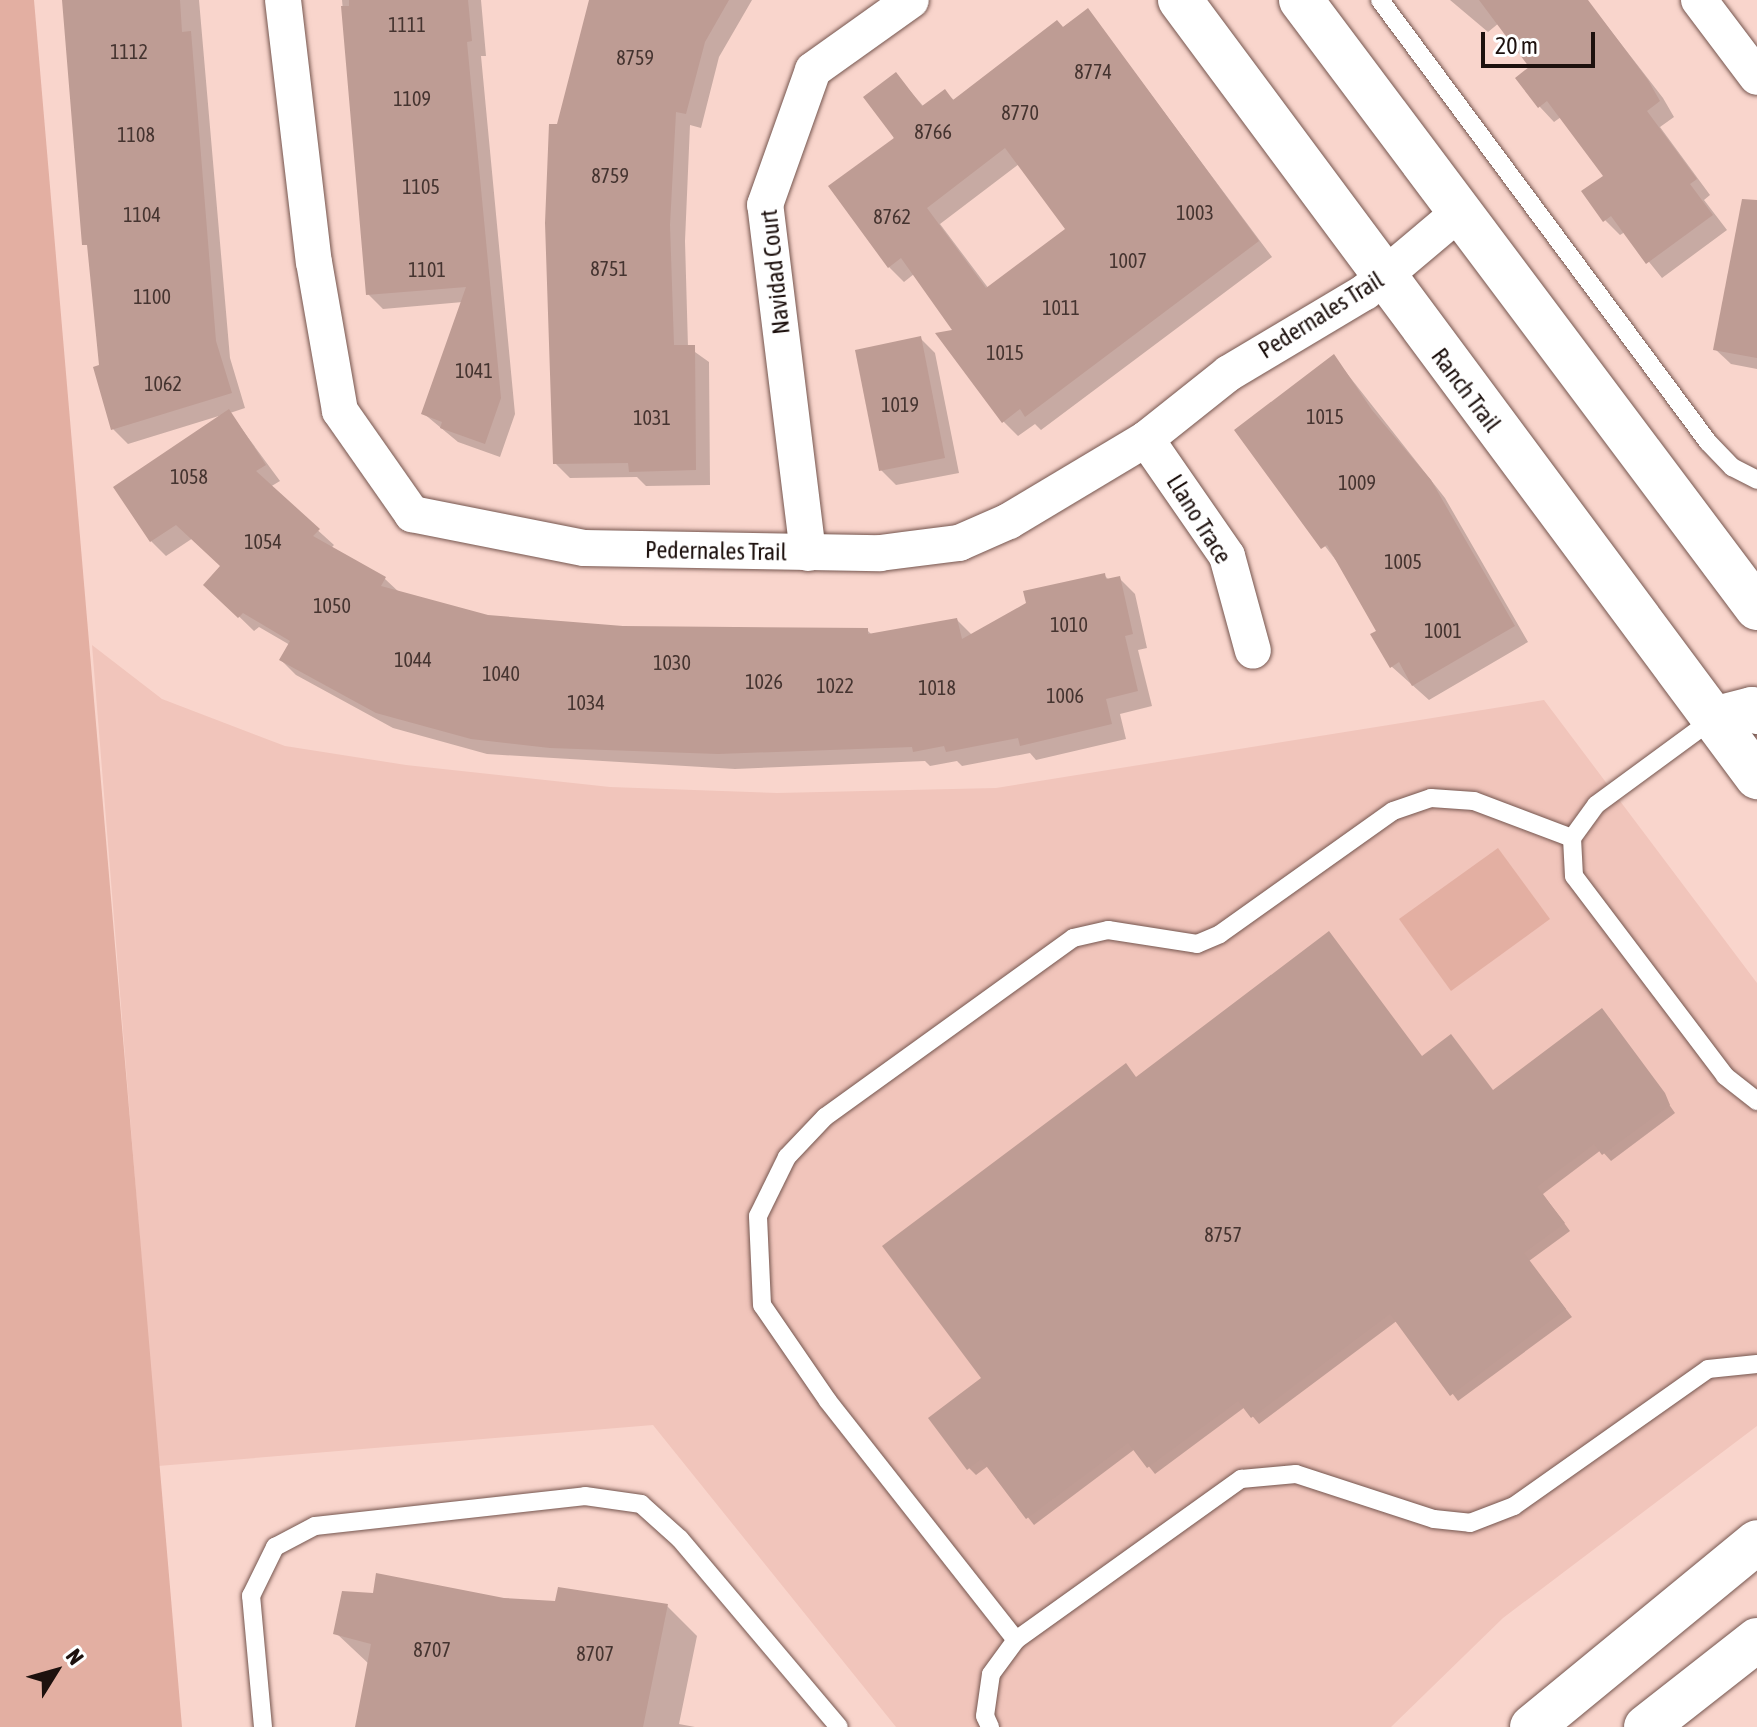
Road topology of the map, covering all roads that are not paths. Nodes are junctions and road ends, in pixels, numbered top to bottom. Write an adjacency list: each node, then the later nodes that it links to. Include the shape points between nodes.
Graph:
1 (283, 0): 12 (street, Pedernales Trail, via 314,262 340,411 412,514 584,548)
2 (911, 0): 12 (street, Navidad Court, via 813,70 765,205)
3 (1180, 0): 9 (main road, Ranch Trail)
4 (1301, 0): 8 (main road)
5 (1380, 0): 11 (lane, via 1708,442 1732,467)
6 (1699, 0): 7 (street)
7 (1757, 77)
8 (1462, 210): 9 (street, Pedernales Trail); 13 (main road)
9 (1382, 278): 10 (street, Pedernales Trail, via 1229,373); 16 (main road, Ranch Trail)
10 (1146, 439): 12 (street, Pedernales Trail, via 1009,521 959,543 880,553); 14 (street, Llano Trace, via 1227,556)
11 (1757, 480)
12 (808, 553)
13 (1757, 608)
14 (1253, 651)
15 (1757, 712): 16 (main road)
16 (1713, 719): 17 (main road, Ranch Trail); 18 (lane, via 1596,805)
17 (1757, 777)
18 (1572, 838): 19 (lane, via 1574,876 1725,1076); 22 (lane, via 1474,801 1431,798 1393,811 1220,934 1197,944 1108,930 1073,938 825,1117 787,1157 758,1216 762,1305 828,1401)
19 (1757, 1101)
20 (1757, 1364): 22 (lane, via 1708,1369 1514,1506 1470,1523 1434,1519 1296,1474 1241,1479)
21 (1757, 1542): 27 (main road)
22 (1016, 1640): 26 (lane, via 991,1674 985,1716)
23 (1757, 1640): 28 (main road)
24 (263, 1727): 25 (lane, via 251,1596 275,1547 315,1526 585,1496 641,1504 680,1539)
25 (839, 1727)
26 (990, 1727)
27 (1532, 1727)
28 (1646, 1727)

